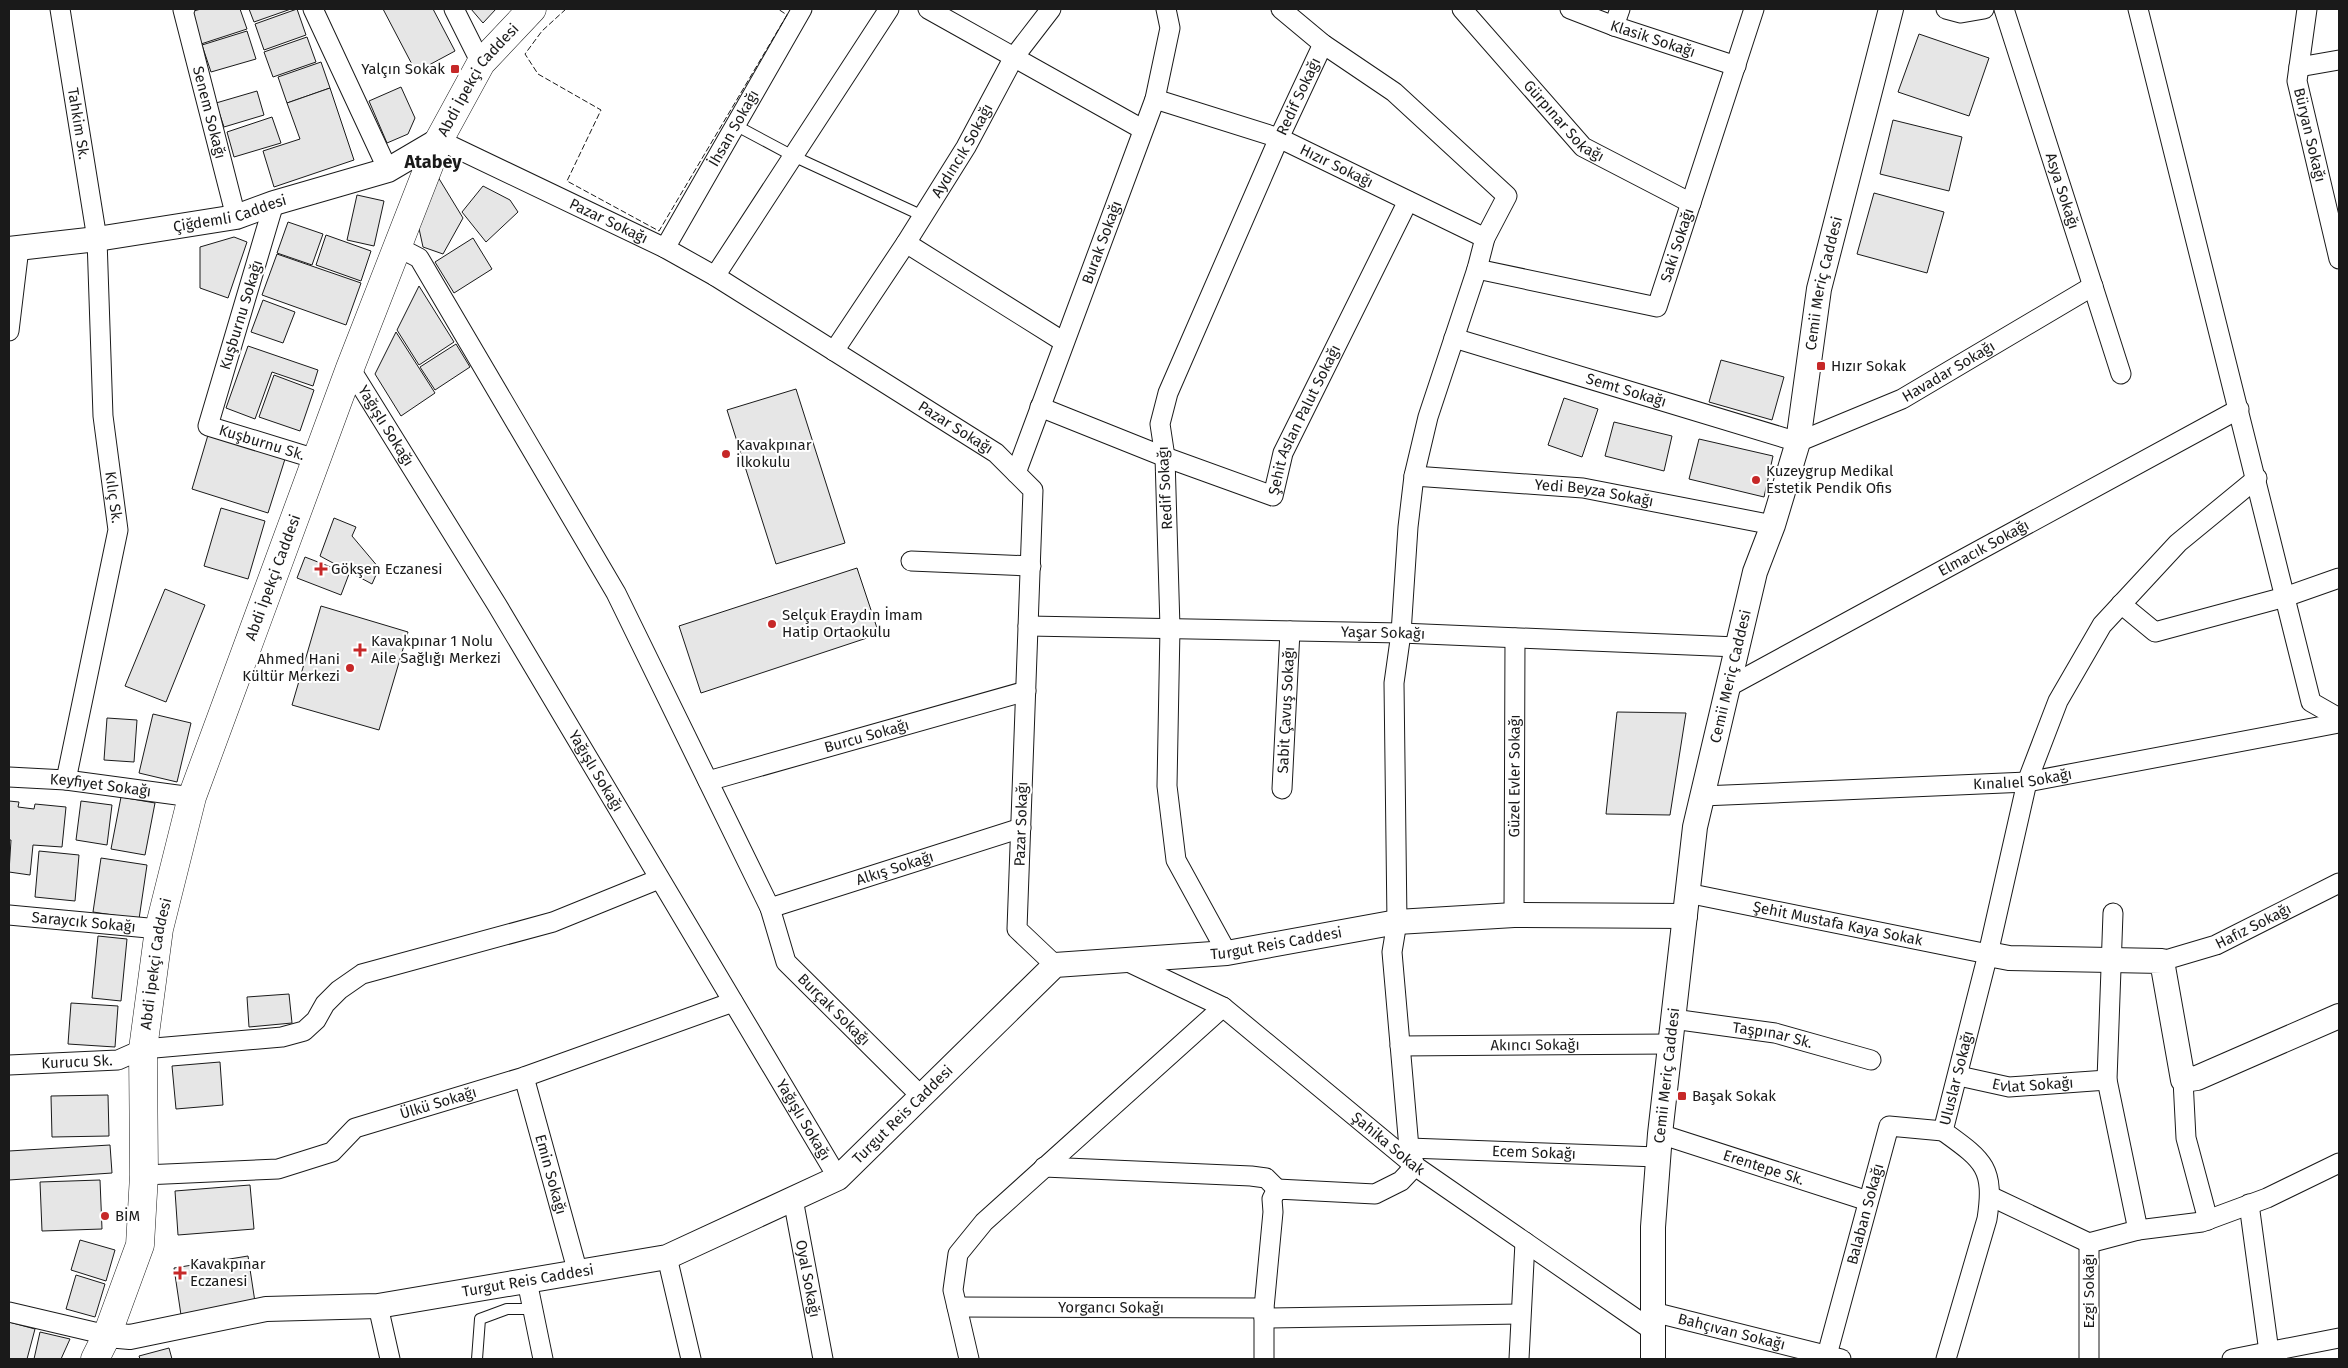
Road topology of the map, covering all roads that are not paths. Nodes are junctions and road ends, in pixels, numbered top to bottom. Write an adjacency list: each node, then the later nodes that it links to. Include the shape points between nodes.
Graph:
1 (60, 9): 41 (street, Tahkim Sk.)
2 (185, 9): 39 (street, Senem Sokağı, via 193,54)
3 (314, 9): 34 (street)
4 (454, 9): 25 (street)
5 (532, 9): 25 (main road, Abdi İpekçi Caddesi)
6 (802, 9): 29 (street, İhsan Sokağı)
7 (889, 9): 33 (street)
8 (928, 9): 23 (street)
9 (1051, 9): 23 (street, Aydıncık Sokağı)
10 (1166, 9): 28 (street, Burak Sokağı, via 1170,28)
11 (1281, 9): 22 (street)
12 (1462, 9): 37 (street, Gürpınar Sokağı, via 1583,148)
13 (1570, 9): 21 (street, Klasik Sokağı)
14 (1754, 9): 26 (street, Saki Sokağı)
15 (1891, 9): 59 (street, Cemii Meriç Caddesi, via 1819,289)
16 (1946, 9): 17 (street, via 1960,13)
17 (1984, 9)
18 (2004, 9): 49 (street, Asya Sokağı)
19 (2138, 9): 57 (street)
20 (2307, 9): 27 (street, Büryan Sokağı)
21 (1617, 18): 26 (street, Klasik Sokağı)
22 (1323, 44): 31 (street, Redif Sokağı); 40 (street, via 1394,92 1507,196)
23 (1014, 57): 30 (street); 38 (street, Aydıncık Sokağı, via 966,147)
24 (2339, 60): 27 (street)
25 (481, 63): 32 (main road, Abdi İpekçi Caddesi)
26 (1736, 66): 37 (street, Saki Sokağı)
27 (2299, 68): 46 (street, Büryan Sokağı, via 2297,81)
28 (1155, 99): 30 (street, Burak Sokağı); 31 (street, Hızır Sokağı)
29 (735, 125): 33 (lane); 45 (street, İhsan Sokağı)
30 (1142, 129): 52 (street, Burak Sokağı)
31 (1279, 138): 35 (street, Hızır Sokağı); 60 (street, Redif Sokağı, via 1168,393 1160,424)
32 (439, 140): 34 (street, Çiğdemli Caddesi); 43 (main road, Abdi İpekçi Caddesi); 45 (street, Pazar Sokağı)
33 (793, 156): 38 (lane); 48 (street)
34 (388, 170): 36 (street, Çiğdemli Caddesi)
35 (1408, 201): 40 (street, Hızır Sokağı); 60 (street, Şehit Aslan Palut Sokağı, via 1283,454 1272,496)
36 (274, 203): 39 (street, Çiğdemli Caddesi); 58 (street, Kuşburnu Sokağı)
37 (1691, 203): 47 (street, Saki Sokağı, via 1657,307)
38 (923, 216): 42 (street, Aydıncık Sokağı)
39 (236, 217): 41 (street, Çiğdemli Caddesi)
40 (1485, 238): 47 (street)
41 (98, 239): 44 (street, Çiğdemli Caddesi); 82 (street, Kılıç Sk., via 103,416 118,530)
42 (906, 243): 52 (street); 53 (street, Aydıncık Sokağı)
43 (396, 246): 54 (main road, Abdi İpekçi Caddesi); 83 (street, Burçak Sokağı, via 420,258 616,593)
44 (14, 248): 50 (street)
45 (665, 248): 48 (street, Pazar Sokağı)
46 (2339, 259)
47 (1478, 269): 51 (street)
48 (715, 276): 53 (street, Pazar Sokağı)
49 (2093, 286): 55 (street, Asya Sokağı); 59 (street, Havadar Sokağı, via 1902,399)
50 (9, 331)
51 (1454, 338): 59 (street, Semt Sokağı); 63 (street, via 1428,417)
52 (1064, 342): 56 (street, Burak Sokağı)
53 (834, 351): 62 (street, Pazar Sokağı, via 996,453)
54 (350, 368): 61 (main road, Abdi İpekçi Caddesi); 89 (street, Yağışlı Sokağı)
55 (2121, 374)
56 (1040, 407): 60 (street, Şehit Aslan Palut Sokağı); 62 (street, Burak Sokağı)
57 (2239, 409): 64 (street); 77 (street, Elmacık Sokağı)
58 (208, 426): 61 (street, Kuşburnu Sk.)
59 (1798, 442): 65 (street, Cemii Meriç Caddesi)
60 (1165, 457): 72 (street, Redif Sokağı)
61 (316, 459): 87 (main road, Abdi İpekçi Caddesi)
62 (1016, 473): 67 (street, Pazar Sokağı, via 1033,490)
63 (1414, 476): 65 (street, Yedi Beyza Sokağı, via 1583,488); 74 (street)
64 (2257, 478): 69 (street); 70 (street, Uluslar Sokağı, via 2178,543)
65 (1774, 525): 76 (street, Cemii Meriç Caddesi, via 1755,572)
66 (911, 561): 67 (street)
67 (1031, 566): 71 (street, Pazar Sokağı)
68 (2339, 578): 69 (street)
69 (2285, 597): 70 (street, via 2154,632); 79 (street, via 2311,702)
70 (2121, 604): 84 (street, Uluslar Sokağı, via 2102,625 2058,701)
71 (1028, 626): 72 (street, Yaşar Sokağı); 78 (street, Pazar Sokağı)
72 (1170, 628): 73 (street, Yaşar Sokağı); 98 (street, Redif Sokağı, via 1166,786 1176,860)
73 (1290, 631): 74 (street, Yaşar Sokağı); 85 (street, Sabit Çavuş Sokağı)
74 (1401, 633): 75 (street, Yaşar Sokağı); 96 (street, via 1394,683)
75 (1515, 638): 76 (street, Yaşar Sokağı); 95 (street, Güzel Evler Sokağı)
76 (1737, 647): 77 (street, Cemii Meriç Caddesi)
77 (1728, 687): 86 (street, Cemii Meriç Caddesi)
78 (1026, 692): 83 (street, Burcu Sokağı); 88 (street, Pazar Sokağı)
79 (2339, 718)
80 (2339, 722): 84 (street, Kınalıel Sokağı)
81 (9, 778): 82 (street, Keyfiyet Sokağı)
82 (66, 780): 87 (street, Keyfiyet Sokağı)
83 (708, 781): 92 (street, Burçak Sokağı)
84 (2027, 782): 86 (street, Kınalıel Sokağı); 99 (street, Uluslar Sokağı)
85 (1282, 790)
86 (1702, 796): 91 (street, Cemii Meriç Caddesi)
87 (192, 797): 97 (main road, Abdi İpekçi Caddesi)
88 (1021, 828): 92 (street, Alkış Sokağı); 103 (street, Pazar Sokağı, via 1017,928)
89 (659, 879): 104 (street, Yağışlı Sokağı); 110 (street, Kurucu Sk., via 553,922 362,974 339,990 304,1031 282,1037)
90 (2339, 883): 102 (street, Hafız Sokağı, via 2216,945)
91 (1686, 904): 95 (street, Turgut Reis Caddesi); 99 (street, Şehit Mustafa Kaya Sokak); 107 (street, Cemii Meriç Caddesi)
92 (770, 908): 117 (street, Burçak Sokağı, via 786,962)
93 (2113, 913): 101 (street)
94 (9, 916): 97 (street, Saraycık Sokağı)
95 (1514, 916): 96 (street, Turgut Reis Caddesi)
96 (1396, 922): 98 (street, Turgut Reis Caddesi); 109 (street, via 1392,952)
97 (159, 929): 110 (main road, Abdi İpekçi Caddesi)
98 (1227, 953): 100 (street, Turgut Reis Caddesi)
99 (1988, 954): 101 (street, via 2009,958); 113 (street, Uluslar Sokağı)
100 (1124, 960): 103 (street, Turgut Reis Caddesi); 105 (street, Şahika Sokak)
101 (2110, 960): 102 (street); 115 (street)
102 (2162, 961): 116 (street)
103 (1055, 965): 117 (street, Turgut Reis Caddesi)
104 (733, 1002): 114 (street, Ülkü Sokağı); 125 (street, Yağışlı Sokağı)
105 (1223, 1007): 122 (street, Şahika Sokak); 123 (street)
106 (2339, 1016): 116 (street, via 2197,1078)
107 (1673, 1019): 108 (street, Cemii Meriç Caddesi); 111 (street, Taşpınar Sk., via 1775,1033)
108 (1670, 1044): 109 (street, Akıncı Sokağı); 119 (street, Cemii Meriç Caddesi)
109 (1400, 1046): 120 (street)
110 (143, 1049): 112 (street, Kurucu Sk., via 118,1060); 124 (main road, Abdi İpekçi Caddesi)
111 (1871, 1060)
112 (9, 1064)
113 (1959, 1076): 115 (street, Evlat Sokağı, via 2009,1087); 118 (street, Uluslar Sokağı)
114 (524, 1078): 124 (street, Ülkü Sokağı, via 355,1128 332,1152 278,1169); 136 (street, Emin Sokağı)
115 (2107, 1080): 132 (street)
116 (2183, 1080): 131 (street, via 2186,1138)
117 (921, 1096): 125 (street, Turgut Reis Caddesi)
118 (1943, 1132): 127 (street, Uluslar Sokağı, via 1976,1155 1988,1173); 129 (street, Balaban Sokağı, via 1889,1126)
119 (1659, 1146): 120 (street, Ecem Sokağı); 129 (street, Erentepe Sk.); 144 (street, Cemii Meriç Caddesi, via 1653,1227)
120 (1409, 1148): 122 (street)
121 (2339, 1163): 130 (street, Ezgi Sokağı)
122 (1415, 1166): 126 (street, via 1401,1182 1375,1194); 133 (street, Şahika Sokak)
123 (1044, 1167): 126 (street, via 1251,1176 1266,1178); 139 (street, via 984,1222 958,1254 953,1290)
124 (144, 1175): 145 (main road, Abdi İpekçi Caddesi, via 140,1245)
125 (838, 1178): 128 (street, Turgut Reis Caddesi)
126 (1277, 1189): 142 (street, via 1272,1199)
127 (1990, 1196): 134 (street); 159 (street, Uluslar Sokağı, via 1987,1219)
128 (793, 1199): 135 (street, Turgut Reis Caddesi); 154 (street, Oyal Sokağı)
129 (1868, 1201): 148 (street, Balaban Sokağı)
130 (2249, 1204): 131 (street, Ezgi Sokağı); 147 (street)
131 (2208, 1220): 132 (street, Ezgi Sokağı)
132 (2138, 1230): 134 (street, Ezgi Sokağı)
133 (1526, 1242): 143 (street); 144 (street, Şahika Sokak)
134 (2088, 1243): 160 (street, Ezgi Sokağı)
135 (667, 1257): 136 (street, Turgut Reis Caddesi); 153 (street)
136 (578, 1273): 137 (street, Turgut Reis Caddesi)
137 (527, 1281): 138 (street, Turgut Reis Caddesi); 140 (street)
138 (378, 1306): 145 (street, Turgut Reis Caddesi, via 266,1309 130,1337); 150 (street)
139 (957, 1307): 142 (street, Yorgancı Sokağı); 155 (street)
140 (533, 1309): 151 (lane, via 507,1309 480,1319); 152 (street)
141 (9, 1312): 145 (street)
142 (1264, 1313): 143 (street, Yorgancı Sokağı); 156 (street)
143 (1520, 1314): 157 (street)
144 (1653, 1321): 148 (street, Bahçıvan Sokağı); 158 (street, Cemii Meriç Caddesi)
145 (107, 1335): 149 (main road, Abdi İpekçi Caddesi)
146 (2339, 1338): 147 (street)
147 (2268, 1352): 161 (street)
148 (1834, 1357)
149 (95, 1359)
150 (390, 1359)
151 (477, 1359)
152 (543, 1359)
153 (691, 1359)
154 (824, 1359)
155 (969, 1359)
156 (1264, 1359)
157 (1518, 1359)
158 (1653, 1359)
159 (1946, 1359)
160 (2089, 1359)
161 (2232, 1359)

